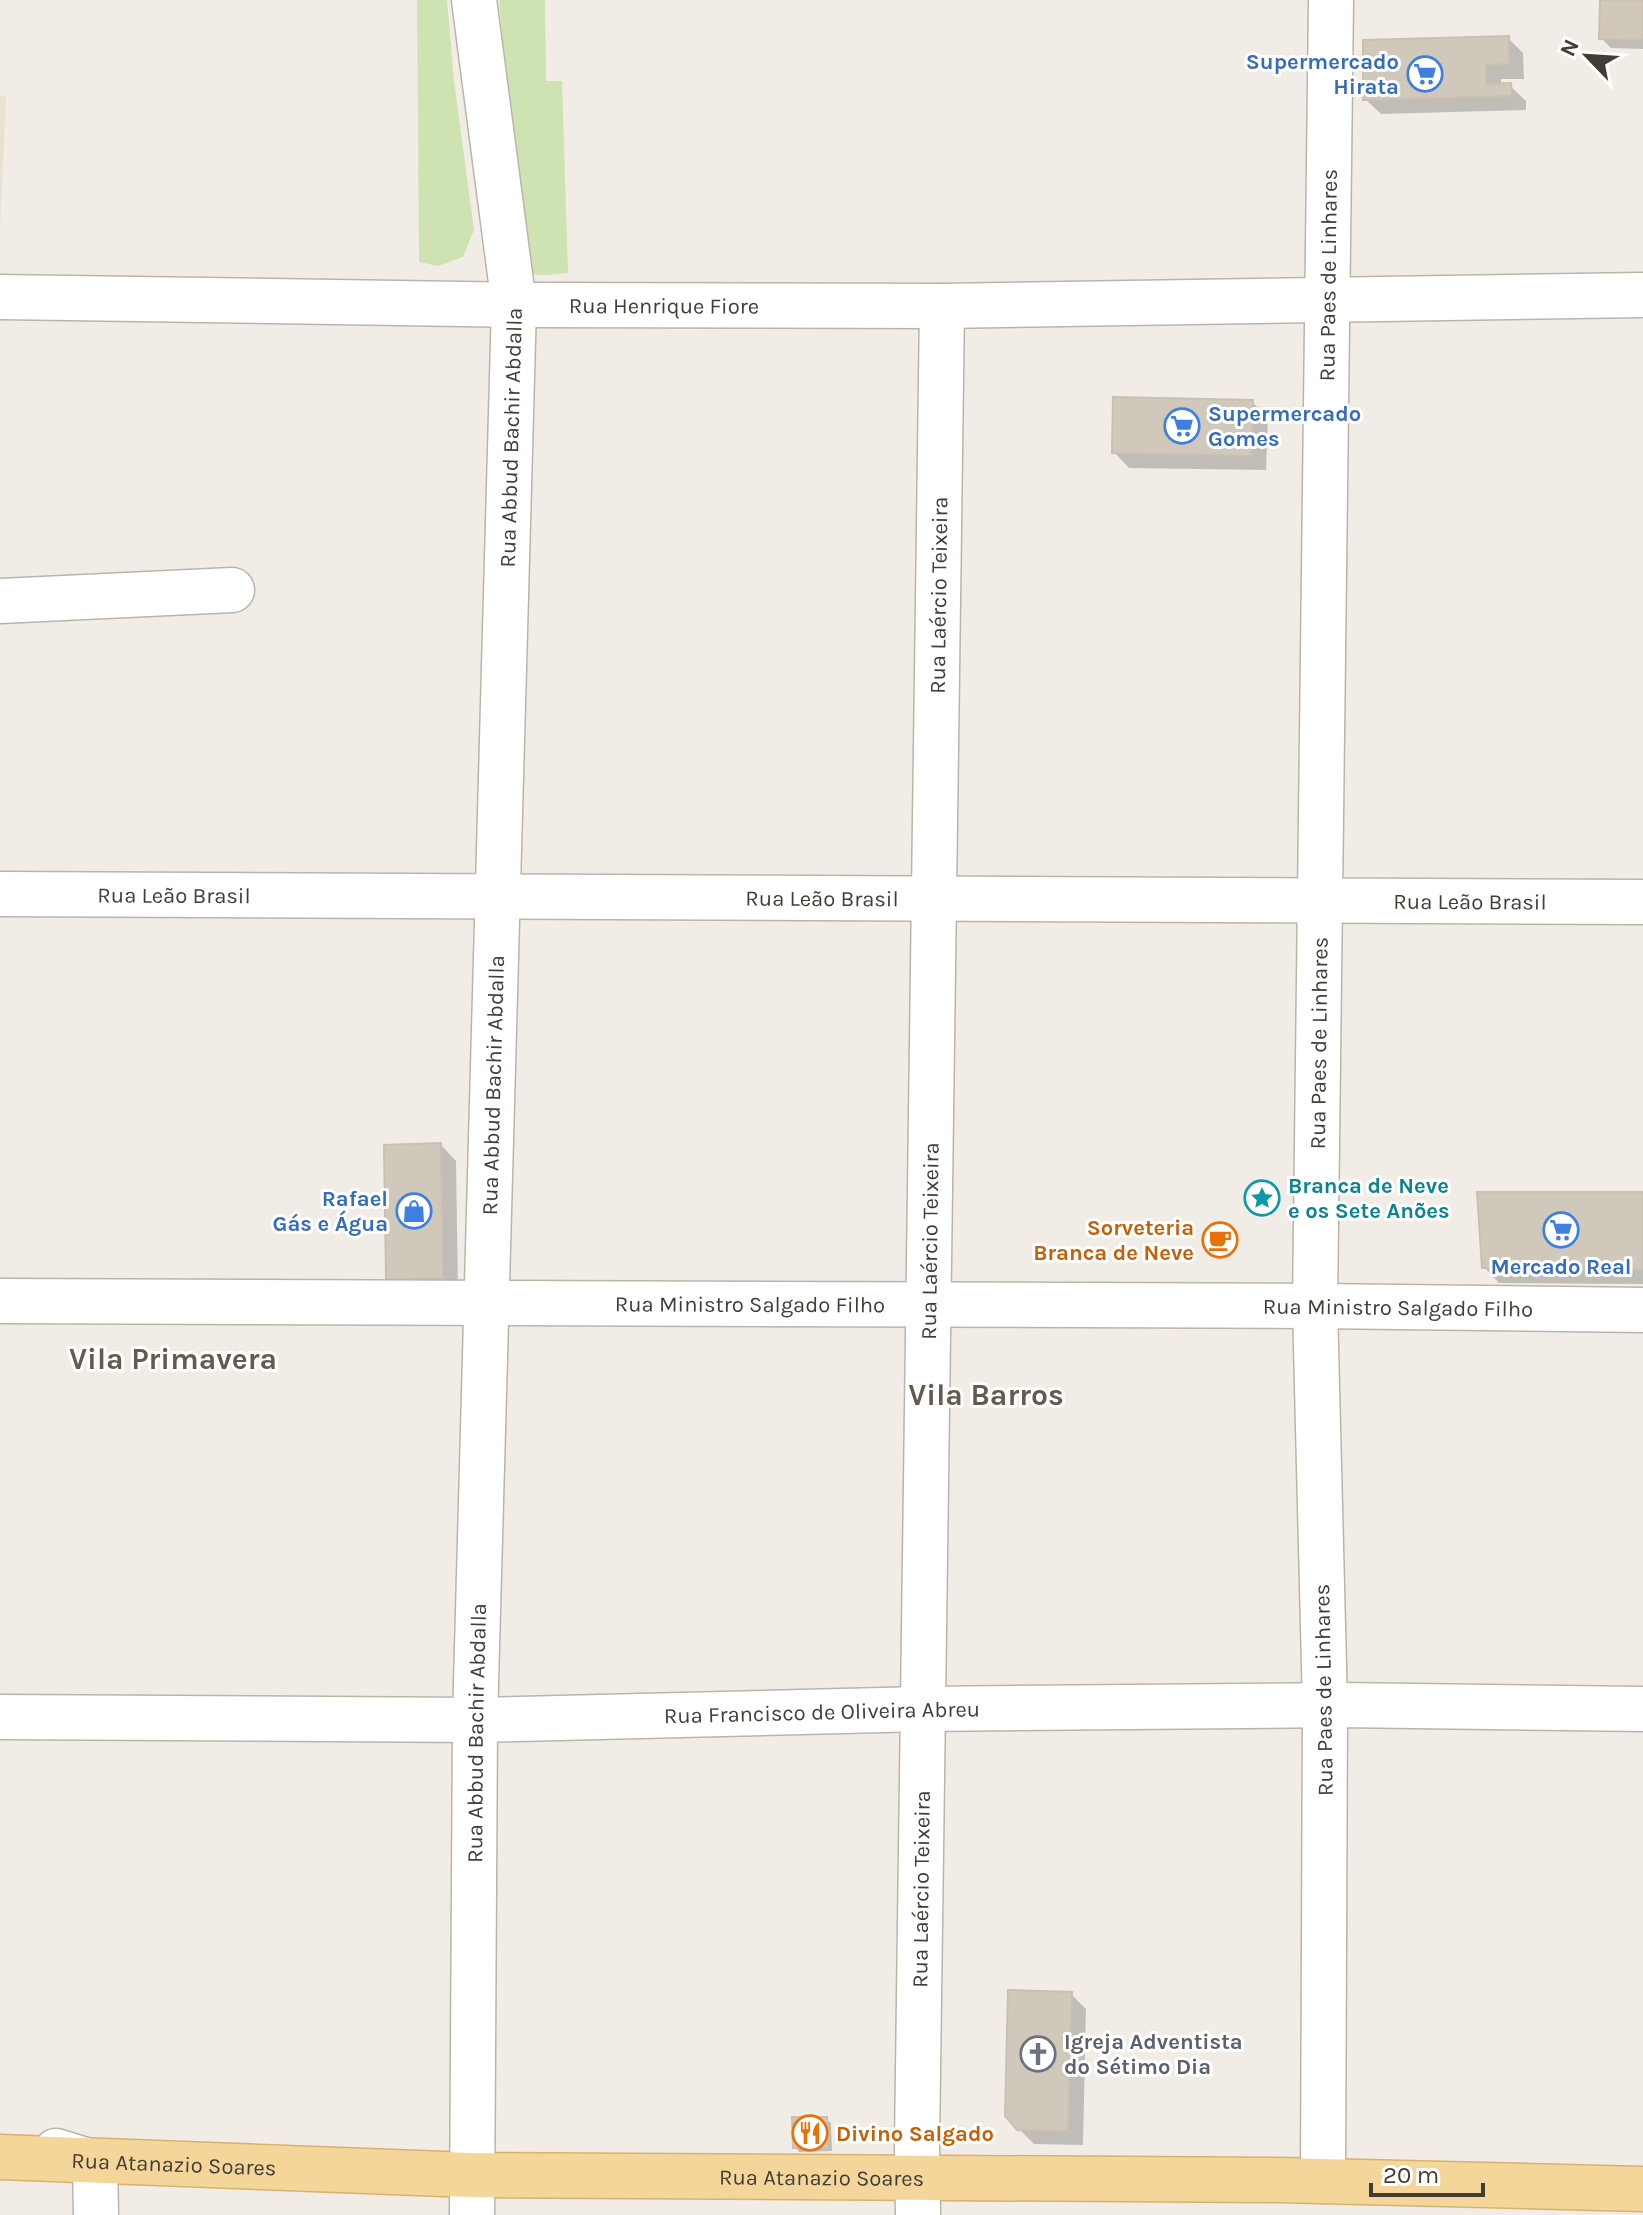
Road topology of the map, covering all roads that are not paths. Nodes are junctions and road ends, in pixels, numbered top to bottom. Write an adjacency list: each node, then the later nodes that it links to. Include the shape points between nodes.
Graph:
1 (474, 0): 6 (street, Rua Abbud Bachir Abdalla)
2 (1331, 0): 5 (street, Rua Paes de Linhares)
3 (1643, 295): 5 (street, Rua Henrique Fiore)
4 (0, 297): 6 (street, Rua Henrique Fiore)
5 (1328, 299): 7 (street, Rua Henrique Fiore); 13 (street, Rua Paes de Linhares)
6 (514, 305): 7 (street, Rua Henrique Fiore); 11 (street, Rua Abbud Bachir Abdalla)
7 (942, 306): 12 (street, Rua Laércio Teixeira)
8 (232, 590): 9 (street)
9 (0, 601)
10 (0, 894): 11 (street, Rua Leão Brasil)
11 (497, 897): 12 (street, Rua Leão Brasil); 16 (street, Rua Abbud Bachir Abdalla)
12 (934, 899): 13 (street, Rua Leão Brasil); 17 (street, Rua Laércio Teixeira)
13 (1321, 901): 14 (street, Rua Leão Brasil); 18 (street, Rua Paes de Linhares)
14 (1643, 902)
15 (0, 1301): 16 (street, Rua Ministro Salgado Filho)
16 (487, 1305): 17 (street, Rua Ministro Salgado Filho); 24 (street, Rua Abbud Bachir Abdalla)
17 (928, 1306): 18 (street, Rua Ministro Salgado Filho); 21 (street, Rua Laércio Teixeira)
18 (1315, 1306): 19 (street, Rua Ministro Salgado Filho); 20 (street, Rua Paes de Linhares)
19 (1643, 1310)
20 (1325, 1706): 21 (street, Rua Francisco de Oliveira Abreu); 22 (street, Rua Francisco de Oliveira Abreu); 31 (street, Rua Paes de Linhares)
21 (923, 1709): 24 (street, Rua Francisco de Oliveira Abreu); 30 (street, Rua Laércio Teixeira)
22 (1643, 1709)
23 (0, 1717): 24 (street, Rua Francisco de Oliveira Abreu)
24 (475, 1720): 29 (street, Rua Abbud Bachir Abdalla)
25 (0, 2135): 27 (street)
26 (0, 2157): 27 (main road, Rua Atanazio Soares)
27 (95, 2163): 29 (main road, Rua Atanazio Soares); 32 (street)
28 (1643, 2189): 31 (main road, Rua Atanazio Soares)
29 (472, 2195): 30 (main road, Rua Atanazio Soares)
30 (918, 2197): 31 (main road, Rua Atanazio Soares)
31 (1329, 2198)
32 (96, 2215)

